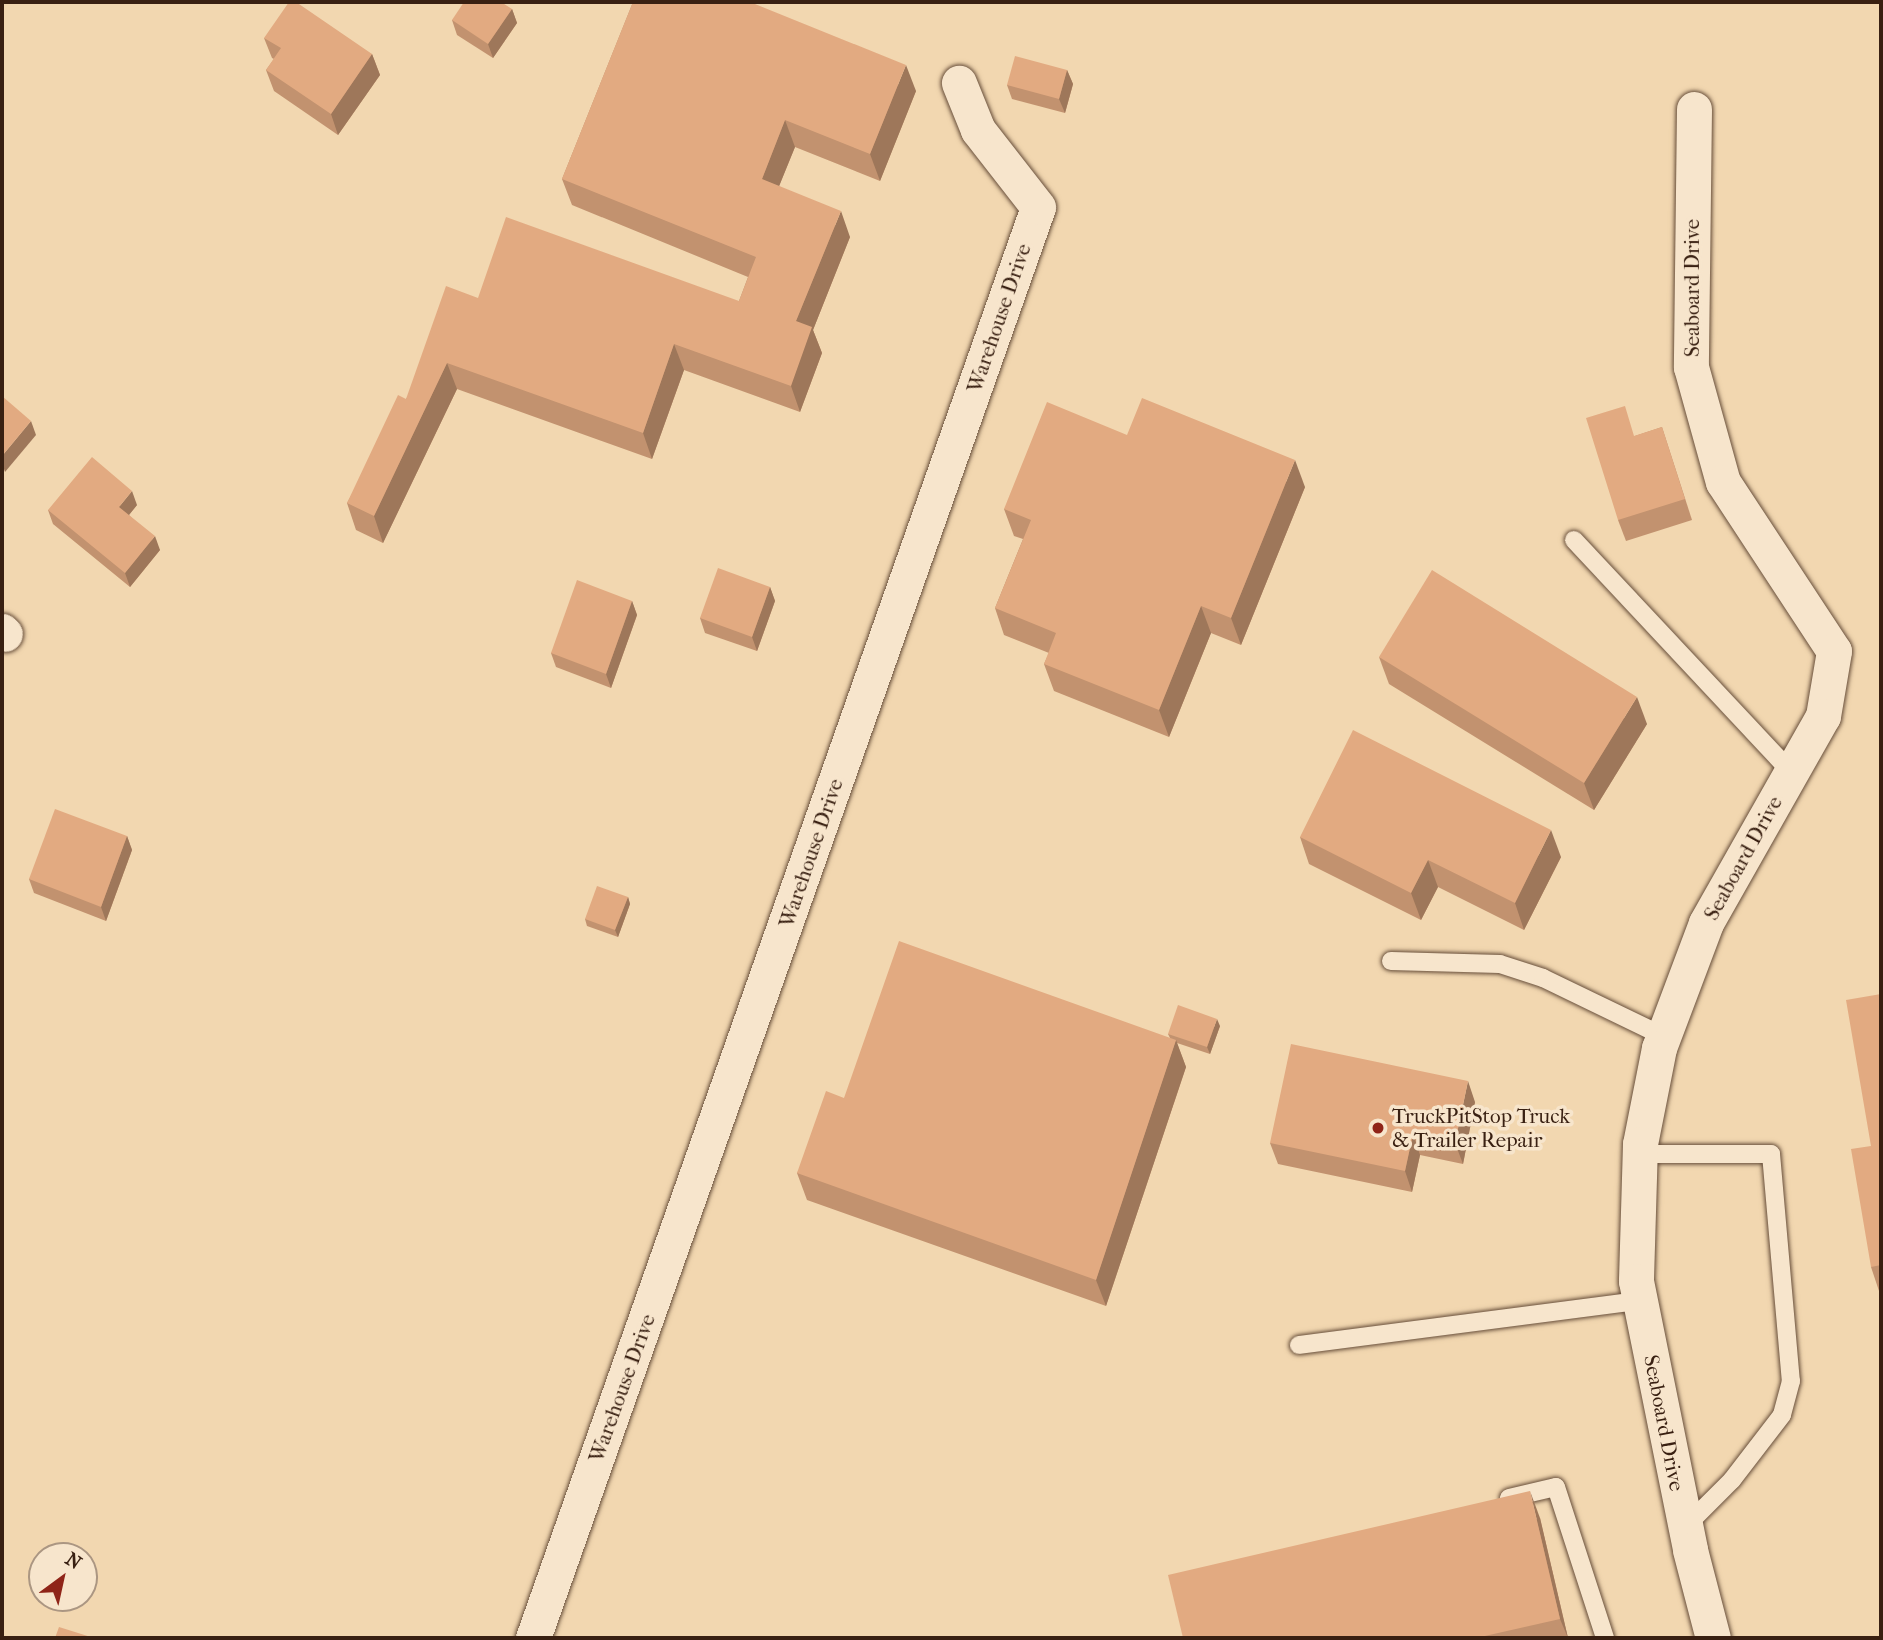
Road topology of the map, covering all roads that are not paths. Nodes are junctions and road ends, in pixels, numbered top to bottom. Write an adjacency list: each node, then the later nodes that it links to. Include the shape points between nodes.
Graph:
1 (959, 83): 12 (street, Warehouse Drive, via 978,130 1038,207)
2 (1694, 109): 4 (street, Seaboard Drive, via 1691,367 1723,482 1834,651 1823,716)
3 (1574, 541): 4 (lane)
4 (1791, 772): 6 (street, Seaboard Drive, via 1706,923)
5 (1391, 961): 6 (lane, via 1500,964 1543,978)
6 (1663, 1036): 7 (street, Seaboard Drive)
7 (1639, 1154): 8 (street, Seaboard Drive); 11 (lane, via 1771,1154 1791,1381 1782,1415 1732,1480)
8 (1639, 1301): 9 (lane); 11 (street, Seaboard Drive)
9 (1299, 1345)
10 (1491, 1503): 13 (lane, via 1556,1488)
11 (1685, 1527): 14 (street, Seaboard Drive)
12 (533, 1638)
13 (1605, 1638)
14 (1713, 1638)

